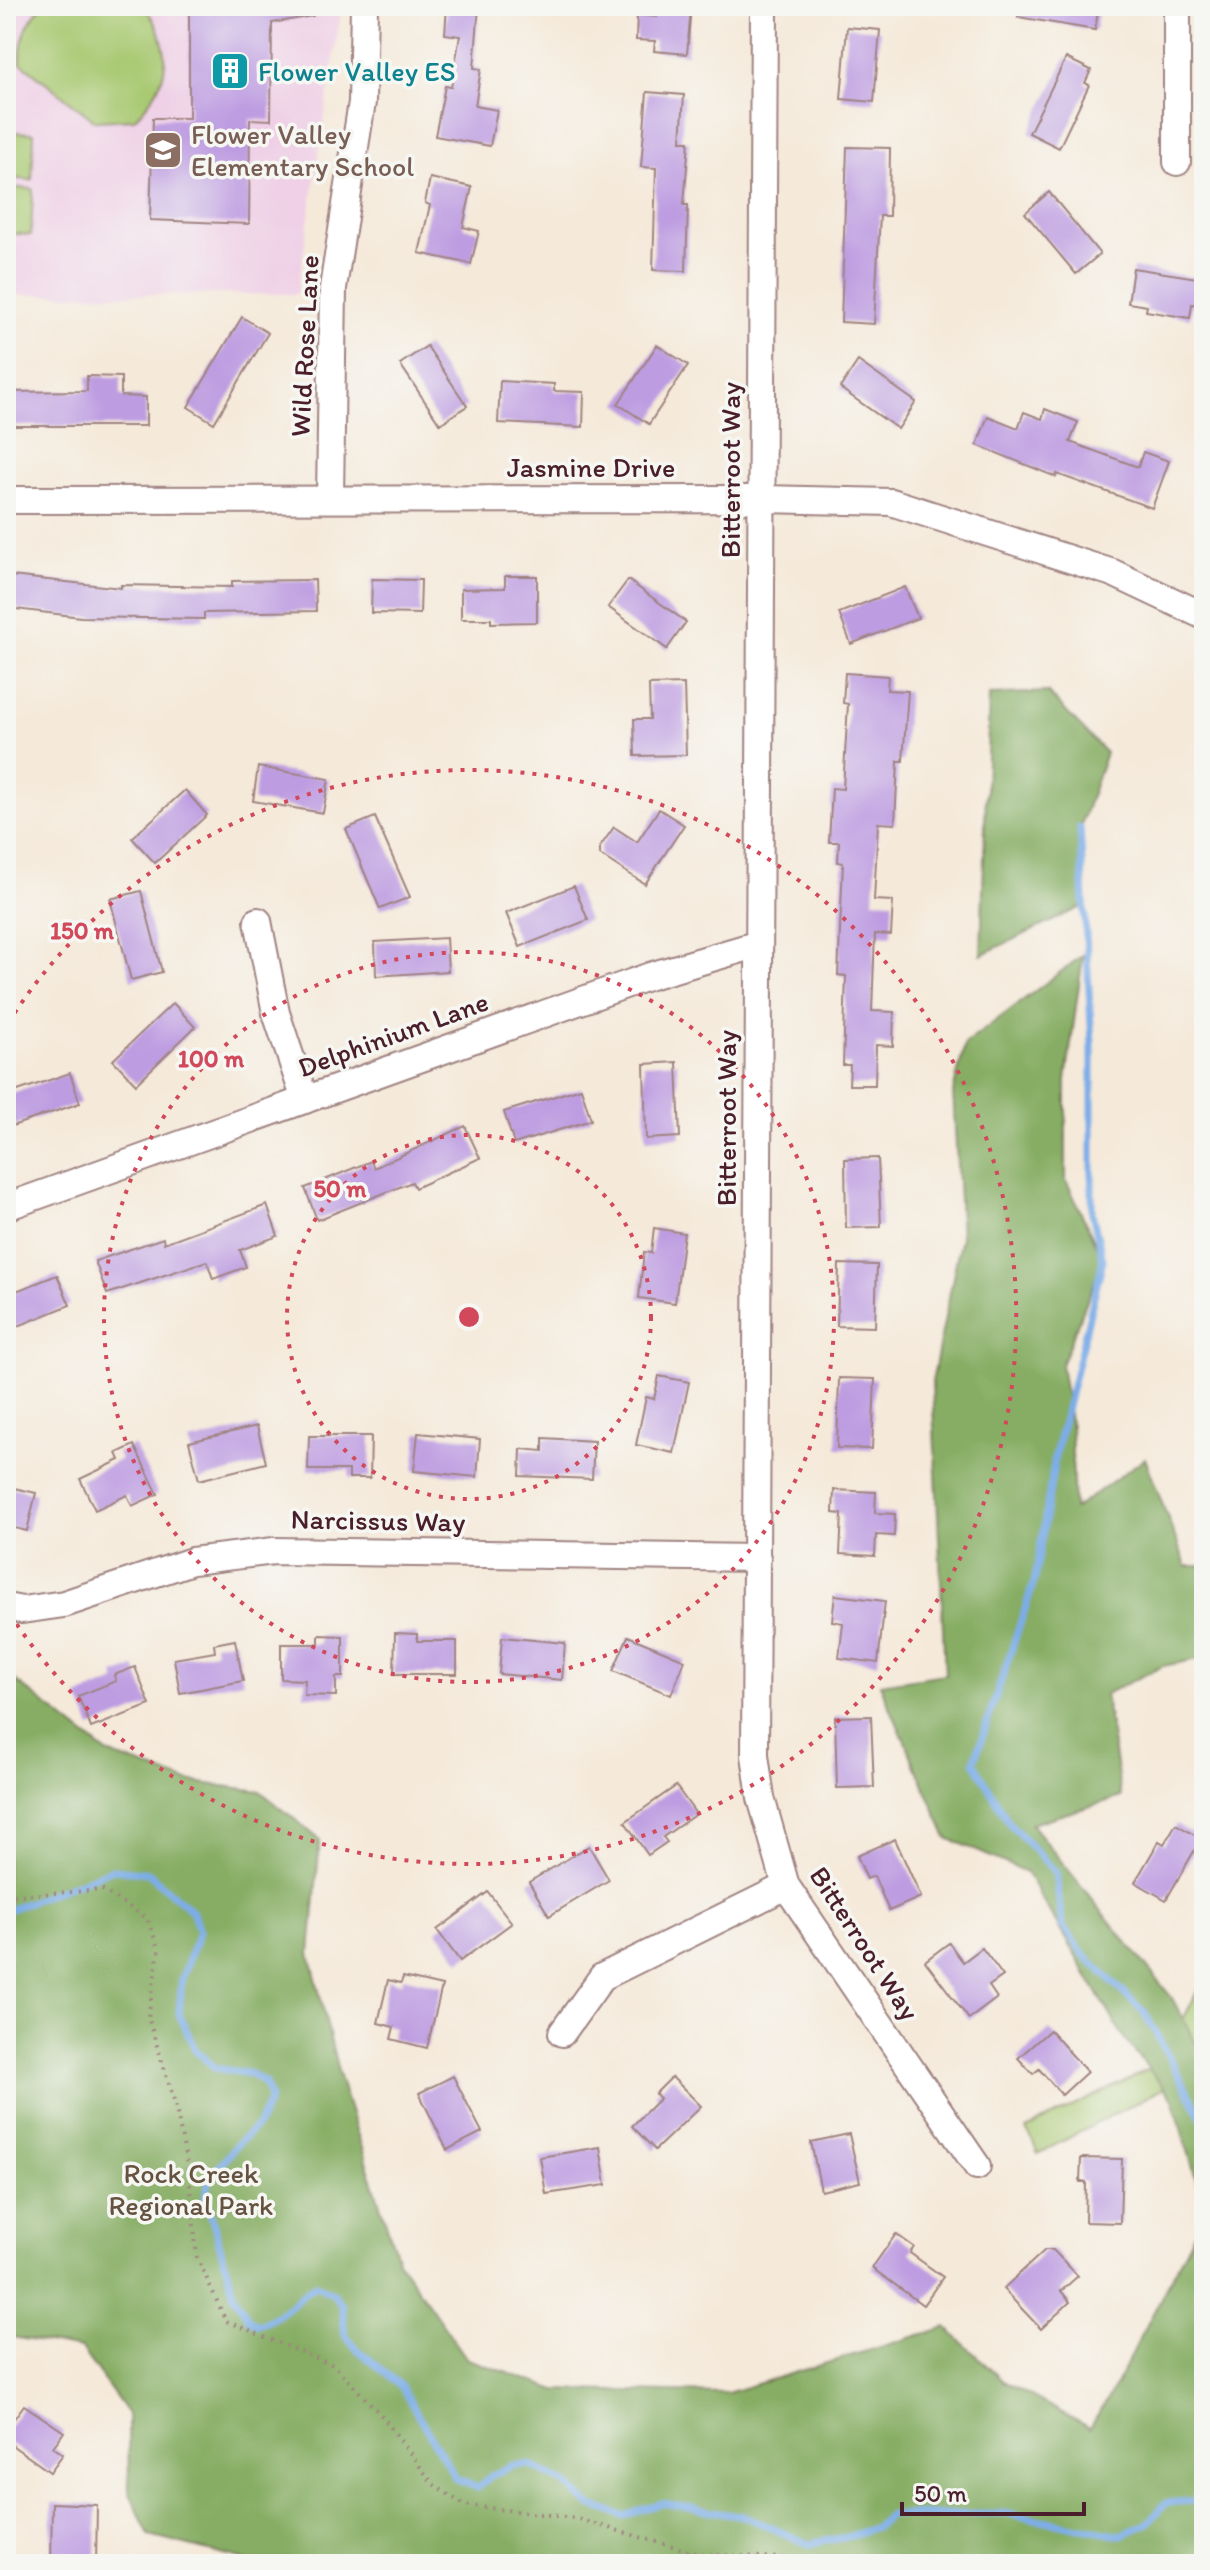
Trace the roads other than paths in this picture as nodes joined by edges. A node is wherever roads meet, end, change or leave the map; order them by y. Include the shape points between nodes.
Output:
1 (364, 6) edge
2 (764, 6) edge
3 (1177, 6) edge
4 (1177, 162) dead end
5 (330, 498) junction
6 (763, 499) junction
7 (6, 500) edge
8 (1204, 616) edge
9 (258, 921) dead end
10 (759, 944) junction
11 (305, 1100) junction
12 (6, 1207) edge
13 (757, 1558) junction
14 (6, 1607) edge
15 (786, 1886) junction
16 (562, 2033) dead end
17 (977, 2166) dead end

1 - 5 street, Wild Rose Lane via 362,102 333,288
2 - 6 street, Bitterroot Way
3 - 4 street
5 - 6 street, Jasmine Drive
5 - 7 street, Jasmine Drive
6 - 8 street, Jasmine Drive via 891,502 1113,573
6 - 10 street, Bitterroot Way
9 - 11 street via 276,1013
10 - 11 street, Delphinium Lane via 650,976
10 - 13 street, Bitterroot Way
11 - 12 street, Delphinium Lane
13 - 14 street, Narcissus Way via 274,1551 192,1561 64,1604
13 - 15 street, Bitterroot Way via 755,1755 761,1798
15 - 16 street via 602,1977
15 - 17 street, Bitterroot Way

